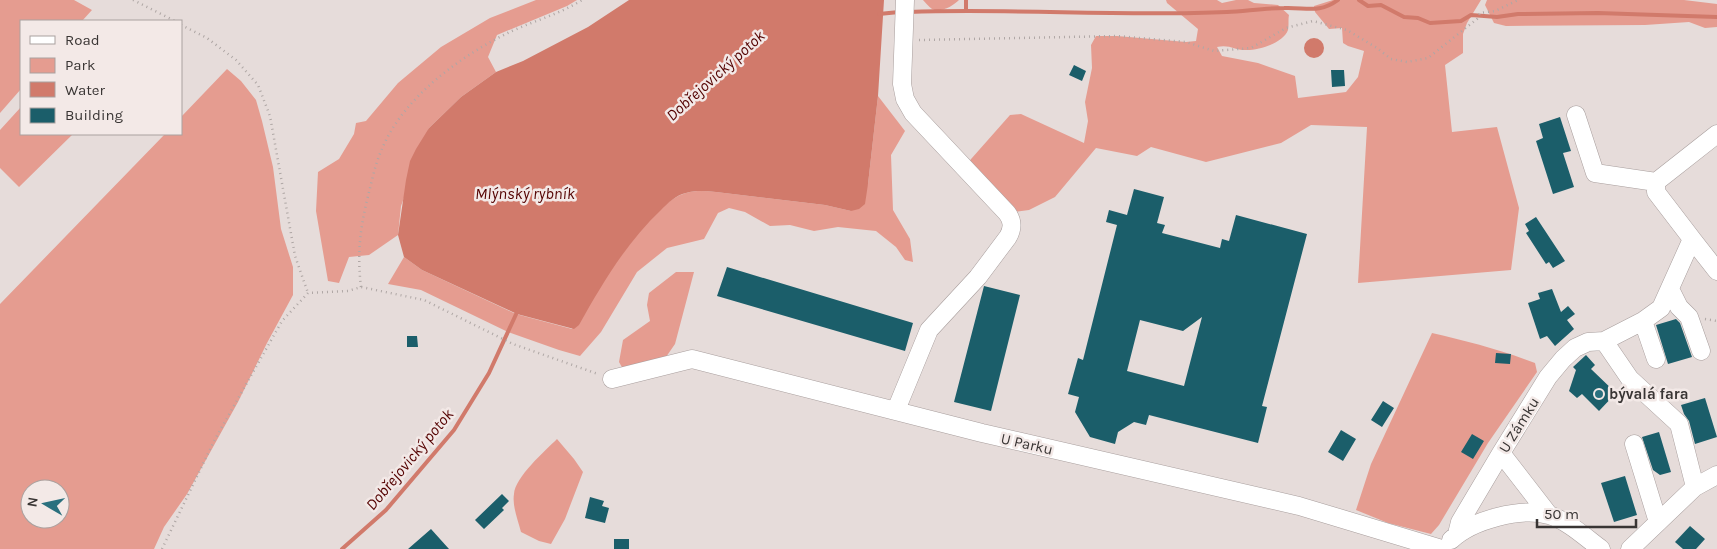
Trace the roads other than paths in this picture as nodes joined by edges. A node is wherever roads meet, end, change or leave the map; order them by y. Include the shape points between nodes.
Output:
1 (905, 0) edge
2 (1576, 115) dead end
3 (1717, 134) edge
4 (1656, 182) junction
5 (1692, 239) junction
6 (1717, 271) edge
7 (1670, 289) junction
8 (1643, 321) junction
9 (1604, 341) junction
10 (1700, 351) dead end
11 (1656, 359) dead end
12 (612, 379) road end
13 (896, 410) junction
14 (1634, 444) dead end
15 (1500, 453) junction
16 (1717, 475) edge
17 (1695, 487) junction
18 (1550, 515) junction
19 (1658, 522) junction
20 (1457, 534) junction
21 (1442, 549) edge
22 (1601, 549) edge
23 (1630, 549) edge

1 - 13 street via 902,84 905,99 914,113 1007,212 1012,224 1008,237 978,277 929,330
2 - 4 street via 1594,173
3 - 4 street
4 - 5 street via 1656,192
5 - 6 street
5 - 7 street, U Zámku
7 - 8 street, U Zámku via 1661,308
7 - 10 street via 1679,307 1689,317
8 - 9 street, U Zámku
8 - 11 street
9 - 15 street, U Zámku via 1581,345 1563,359
9 - 17 street via 1630,379 1679,424
12 - 13 street, U Parku via 692,358
13 - 21 street, U Parku via 1299,506
14 - 19 street
15 - 18 street
15 - 20 street, U Zámku via 1460,522
16 - 17 street
17 - 19 street
18 - 20 street via 1524,512 1498,516
18 - 22 street
19 - 23 street
20 - 21 street

